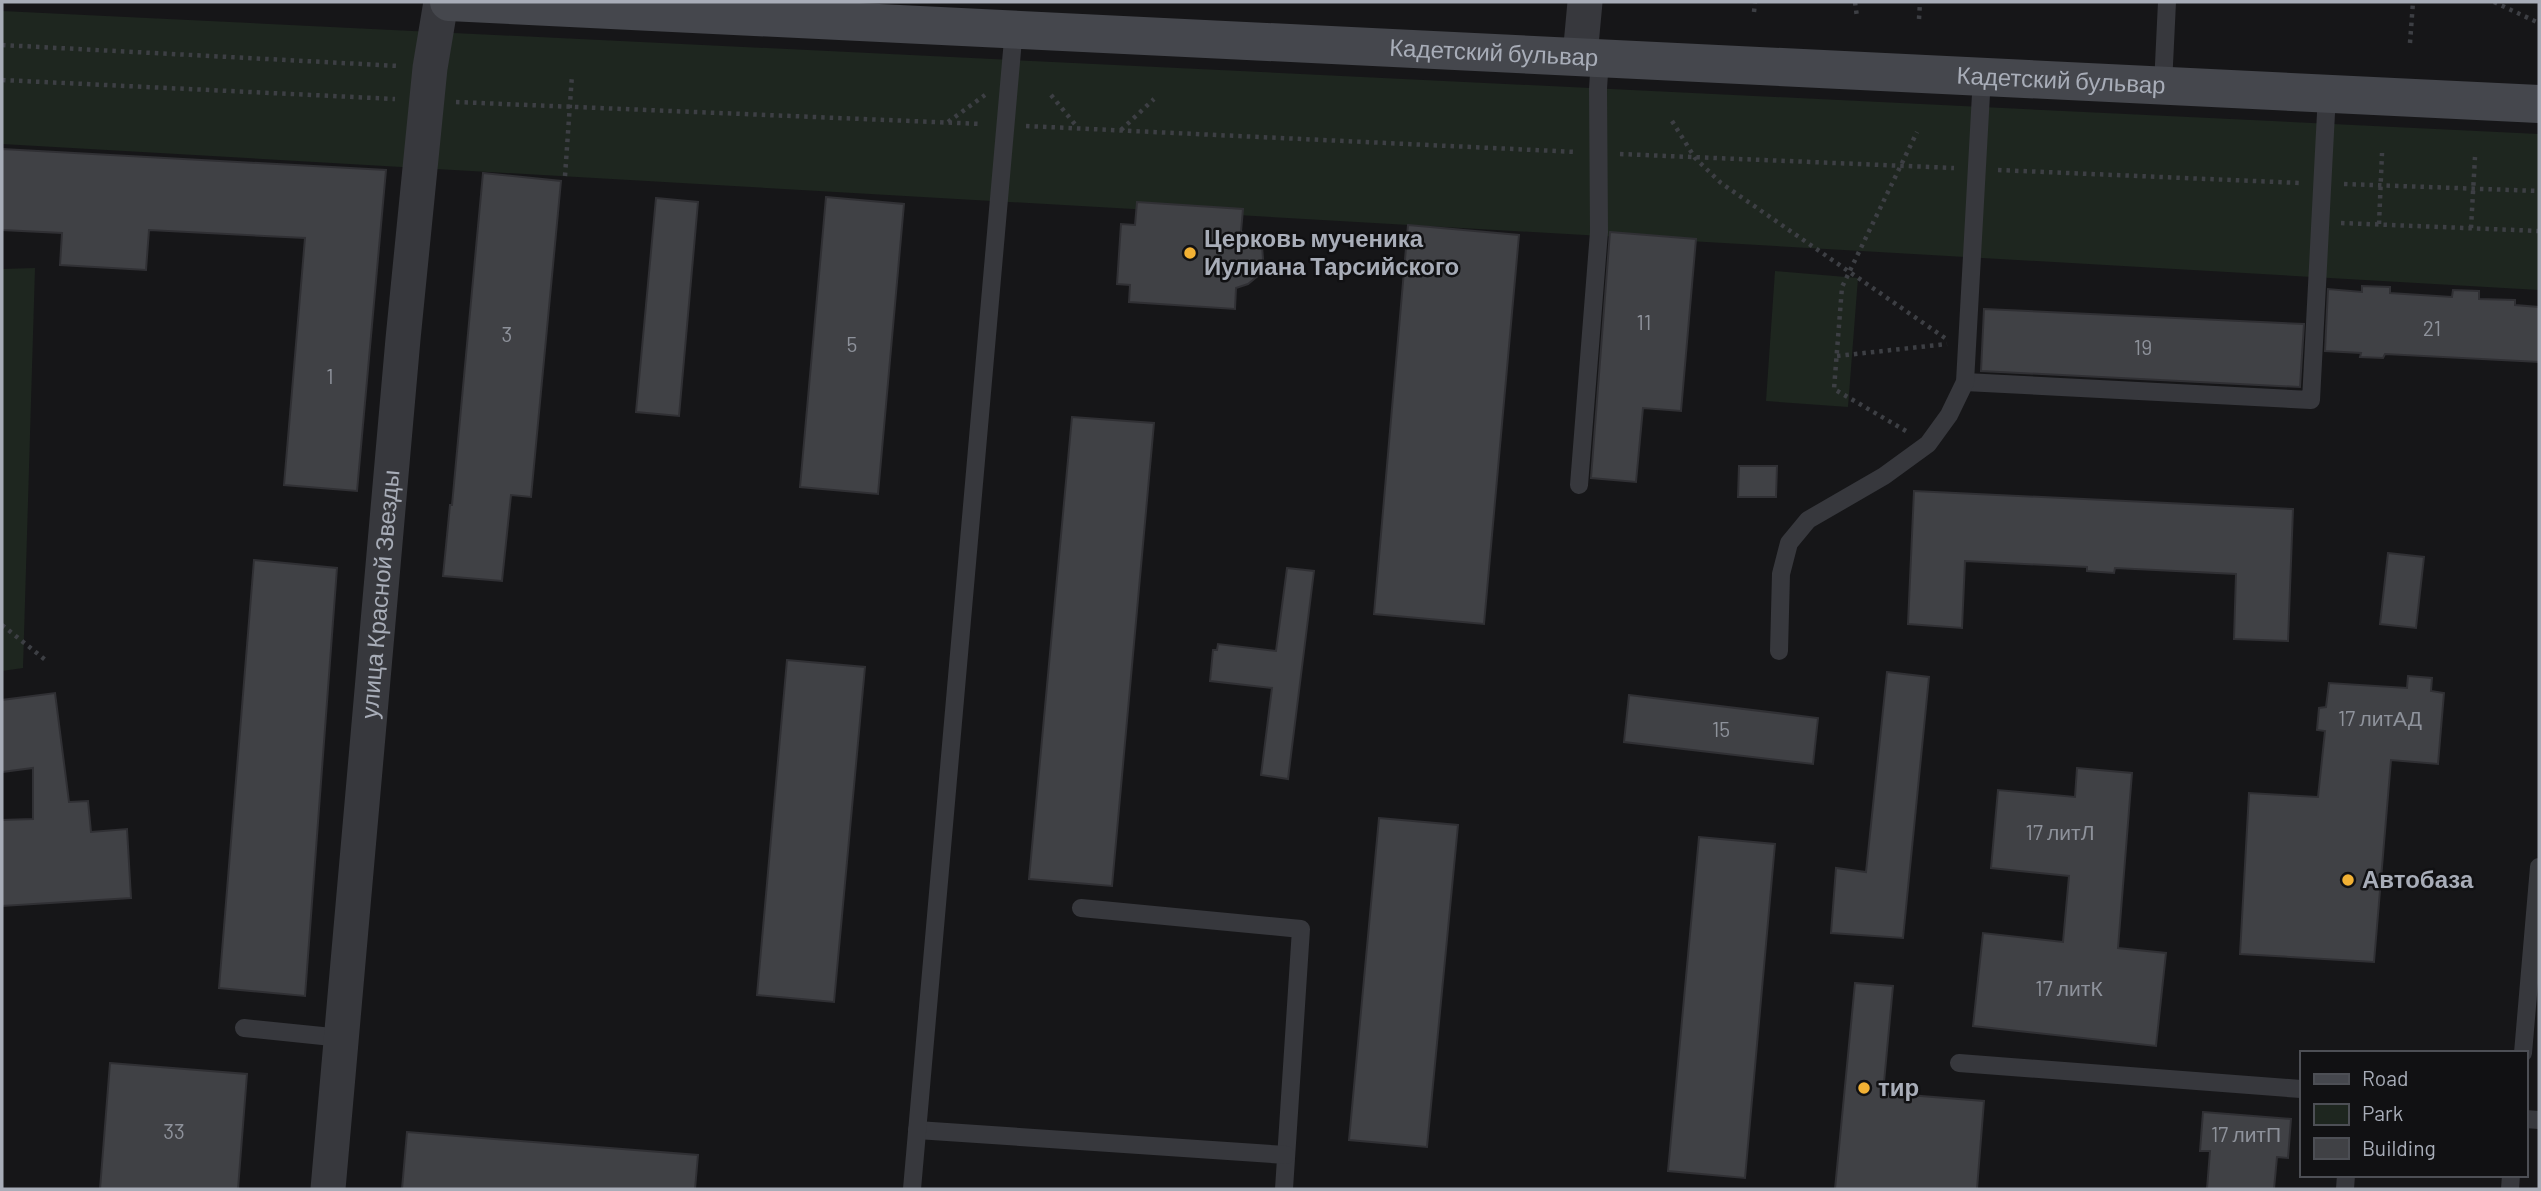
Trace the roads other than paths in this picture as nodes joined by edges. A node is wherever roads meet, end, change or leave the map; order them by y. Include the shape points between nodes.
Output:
1 (441, 2) edge
2 (449, 2) edge
3 (1585, 2) edge
4 (2167, 2) edge
5 (610, 5) edge
6 (1015, 15) edge
7 (1590, 57) junction
8 (1982, 76) junction
9 (2163, 85) junction
10 (2327, 94) junction
11 (2539, 104) edge
12 (1965, 382) junction
13 (1579, 485) dead end
14 (1779, 651) dead end
15 (2539, 867) edge
16 (1081, 908) dead end
17 (244, 1028) dead end
18 (342, 1038) junction
19 (2523, 1051) edge
20 (1959, 1063) dead end
21 (2300, 1089) edge
22 (917, 1130) junction
23 (1286, 1155) junction
24 (328, 1189) edge
25 (912, 1189) edge
26 (1284, 1189) edge

1 - 18 street, улица Красной Звезды via 430,68 403,339
2 - 5 street, Кадетский бульвар
3 - 7 street
4 - 9 lane
5 - 6 street, Кадетский бульвар
6 - 7 street, Кадетский бульвар
6 - 22 lane
7 - 8 street, Кадетский бульвар
7 - 13 lane via 1598,89 1599,232
8 - 9 street, Кадетский бульвар
8 - 12 lane
9 - 10 street, Кадетский бульвар
10 - 11 street, Кадетский бульвар
10 - 12 lane via 2311,400
12 - 14 lane via 1928,444 1808,520 1789,543 1781,574
15 - 19 lane
16 - 23 lane via 1301,929
17 - 18 lane
18 - 24 street, улица Красной Звезды
20 - 21 lane
22 - 23 lane
22 - 25 lane
23 - 26 lane

